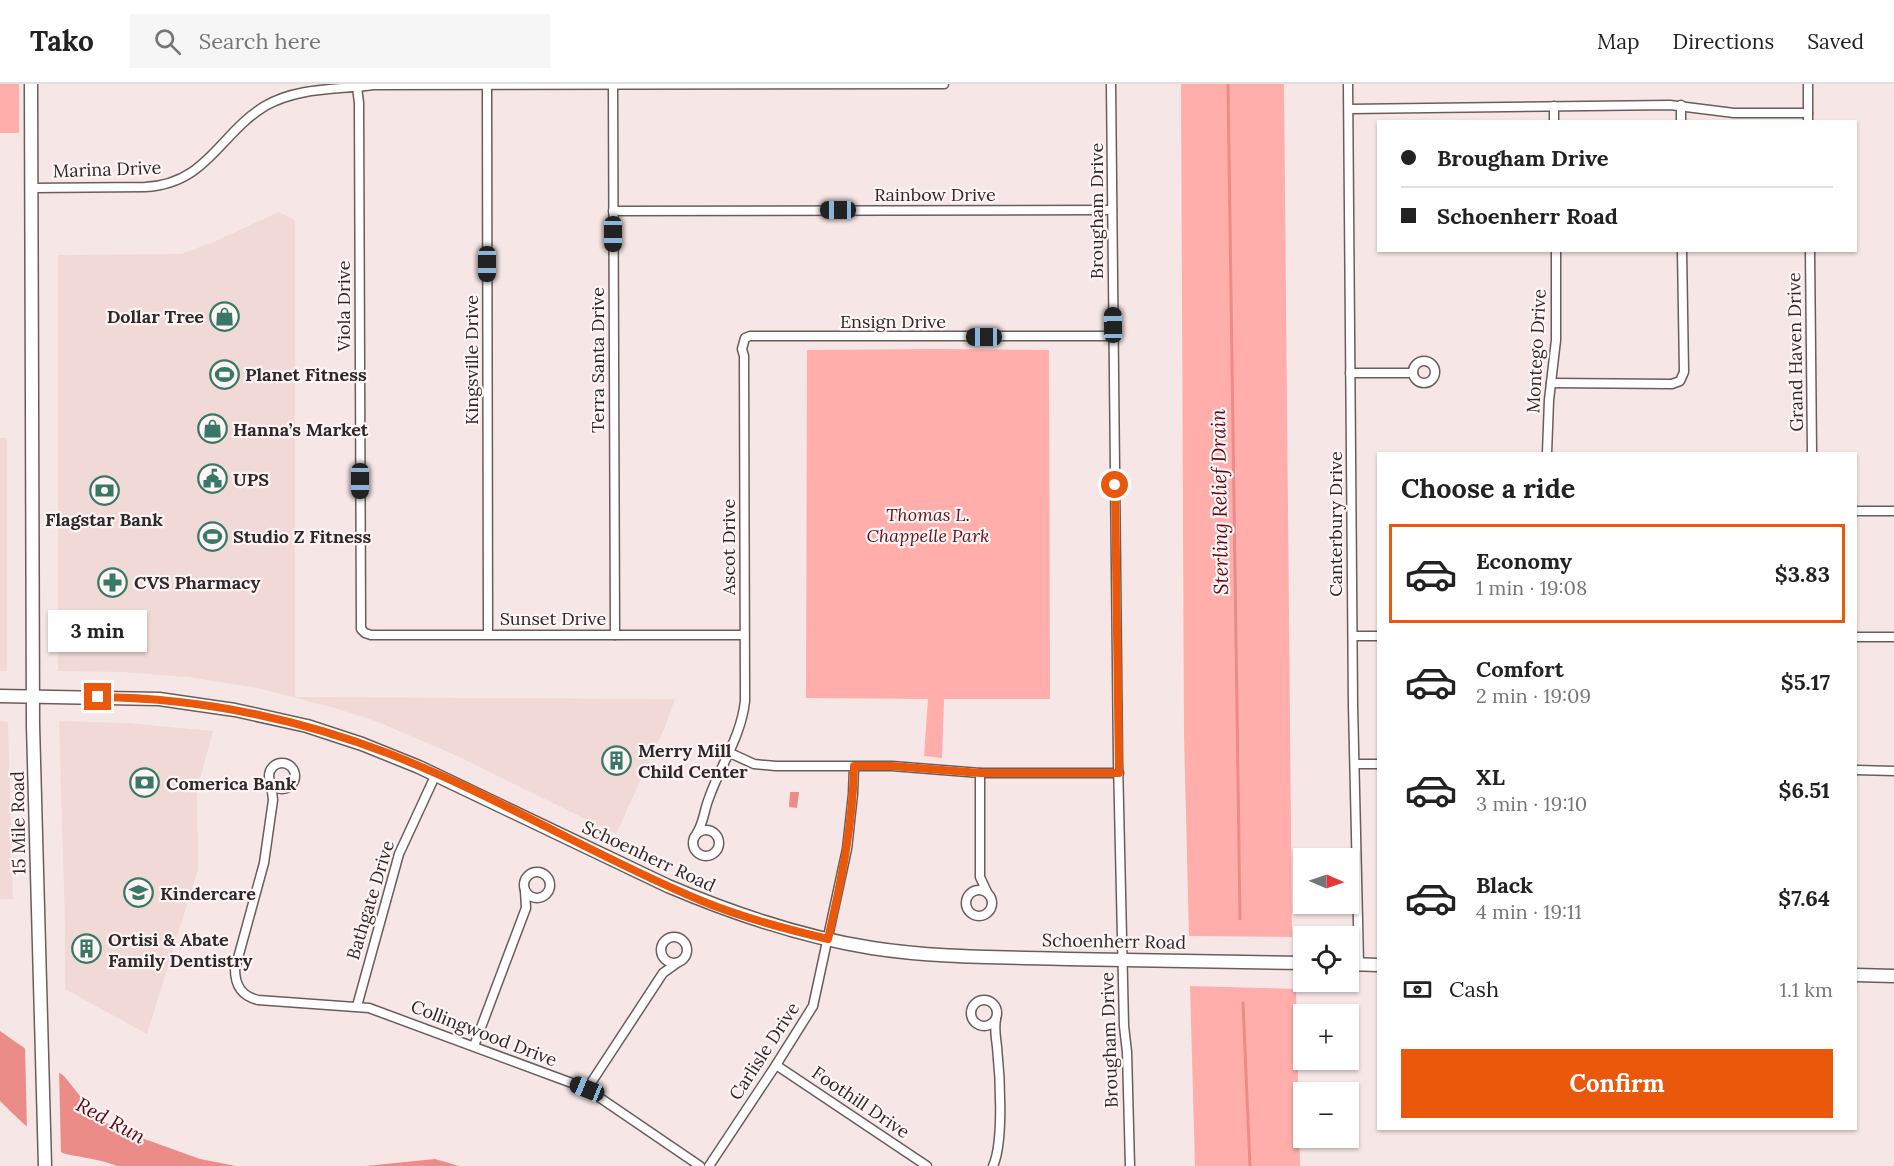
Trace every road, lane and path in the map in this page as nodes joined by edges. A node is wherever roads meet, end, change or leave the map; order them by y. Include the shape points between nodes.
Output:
1 (31, 84) edge
2 (944, 84) edge
3 (1112, 84) edge
4 (1348, 84) edge
5 (1808, 84) edge
6 (487, 85) edge
7 (613, 85) edge
8 (357, 87) junction
9 (1681, 105) junction
10 (1554, 106) junction
11 (1349, 109) junction
12 (1808, 117) edge
13 (1554, 120) edge
14 (1681, 120) edge
15 (31, 188) junction
16 (1112, 210) junction
17 (613, 211) junction
18 (1556, 252) edge
19 (1682, 252) edge
20 (1810, 252) edge
21 (1113, 336) junction
22 (745, 338) joint
23 (1350, 373) junction
24 (1413, 373) dead end
25 (1551, 383) junction
26 (1547, 452) edge
27 (1812, 452) edge
28 (1857, 511) edge
29 (1894, 511) edge
30 (363, 632) joint
31 (488, 634) junction
32 (615, 635) junction
33 (744, 635) junction
34 (1353, 636) junction
35 (1377, 636) edge
36 (1857, 637) edge
37 (1894, 638) edge
38 (0, 696) edge
39 (33, 697) junction
40 (730, 753) junction
41 (1355, 764) junction
42 (1377, 764) edge
43 (854, 766) junction
44 (1857, 771) edge
45 (1894, 771) edge
46 (980, 773) junction
47 (1119, 773) junction
48 (436, 774) junction
49 (271, 783) junction
50 (285, 789) junction
51 (273, 800) junction
52 (704, 817) junction
53 (709, 830) junction
54 (697, 833) junction
55 (980, 877) junction
56 (525, 891) junction
57 (972, 892) junction
58 (987, 892) junction
59 (539, 898) junction
60 (526, 908) junction
61 (1354, 926) edge
62 (828, 939) junction
63 (663, 956) junction
64 (1122, 960) junction
65 (677, 963) junction
66 (1293, 963) edge
67 (1359, 964) edge
68 (1377, 965) edge
69 (663, 973) junction
70 (1857, 975) edge
71 (1894, 976) edge
72 (357, 1005) junction
73 (996, 1019) junction
74 (981, 1026) junction
75 (995, 1036) junction
76 (474, 1047) junction
77 (776, 1065) junction
78 (587, 1089) junction
79 (45, 1166) edge
80 (700, 1166) edge
81 (709, 1166) edge
82 (927, 1166) edge
83 (993, 1166) edge
84 (1130, 1166) edge

1 - 15 main road, 15 Mile Road
2 - 7 street, Marina Drive
3 - 16 street, Brougham Drive
4 - 11 street, Canterbury Drive
5 - 12 street
6 - 7 street, Marina Drive
6 - 8 street, Marina Drive
6 - 31 street, Kingsville Drive
7 - 17 street, Terra Santa Drive
8 - 15 street, Marina Drive via 307,91 263,107 198,168 162,186
8 - 30 street, Viola Drive
9 - 10 street
9 - 12 street
9 - 14 street
10 - 11 street
10 - 13 street
11 - 23 street, Canterbury Drive
15 - 39 main road, 15 Mile Road
16 - 17 street, Rainbow Drive
16 - 21 street, Brougham Drive
17 - 32 street, Terra Santa Drive
18 - 25 street, Montego Drive via 1556,340
19 - 25 street via 1680,381
20 - 27 street, Grand Haven Drive
21 - 22 street, Ensign Drive
21 - 47 street, Brougham Drive
22 - 33 street, Ascot Drive
23 - 24 street
23 - 34 street, Canterbury Drive
25 - 26 street, Montego Drive
28 - 29 street
30 - 31 street, Sunset Drive
31 - 32 street, Sunset Drive
32 - 33 street, Sunset Drive
33 - 40 street, Ascot Drive via 745,701
34 - 35 street
34 - 41 street, Canterbury Drive
36 - 37 street
38 - 39 main road, Schoenherr Road
39 - 48 main road, Schoenherr Road via 159,699 260,714 336,735
39 - 79 main road, 15 Mile Road
40 - 43 street via 754,764
40 - 52 street, Ascot Drive via 708,798
41 - 42 street
41 - 61 street, Canterbury Drive
43 - 46 street
43 - 62 street, Carlisle Drive via 847,849
44 - 45 street
46 - 47 street
46 - 55 street
47 - 64 street, Brougham Drive
48 - 62 main road, Schoenherr Road via 703,902
48 - 72 street, Bathgate Drive via 399,854
49 - 50 street via 277,789
49 - 50 street via 270,770 277,764 286,764 295,777
49 - 51 street
50 - 51 street
51 - 72 street, Collingwood Drive via 264,863 235,969 238,987 243,994 258,1000
52 - 53 street
52 - 54 street, Ascot Drive
53 - 54 street
53 - 54 street via 720,842 710,856 694,850
55 - 57 street
55 - 58 street
56 - 59 street
56 - 59 street via 526,878 542,873 549,879 550,887
56 - 60 street
57 - 58 street
57 - 58 street via 967,907 980,916 989,912 993,904
59 - 60 street
60 - 76 street
62 - 64 main road, Schoenherr Road via 924,954
62 - 77 street, Carlisle Drive via 813,1006
63 - 65 street
63 - 65 street via 666,940 679,938 688,952
63 - 69 street
64 - 66 main road, Schoenherr Road
64 - 84 street, Brougham Drive
65 - 69 street
67 - 68 main road
69 - 78 street
70 - 71 main road
72 - 76 street, Collingwood Drive
73 - 74 street
73 - 74 street via 993,1003 977,1001 971,1008 971,1017
73 - 75 street
74 - 75 street
75 - 83 street via 1000,1136
76 - 78 street, Collingwood Drive
77 - 81 street, Carlisle Drive
77 - 82 street, Foothill Drive
78 - 80 street, Collingwood Drive

